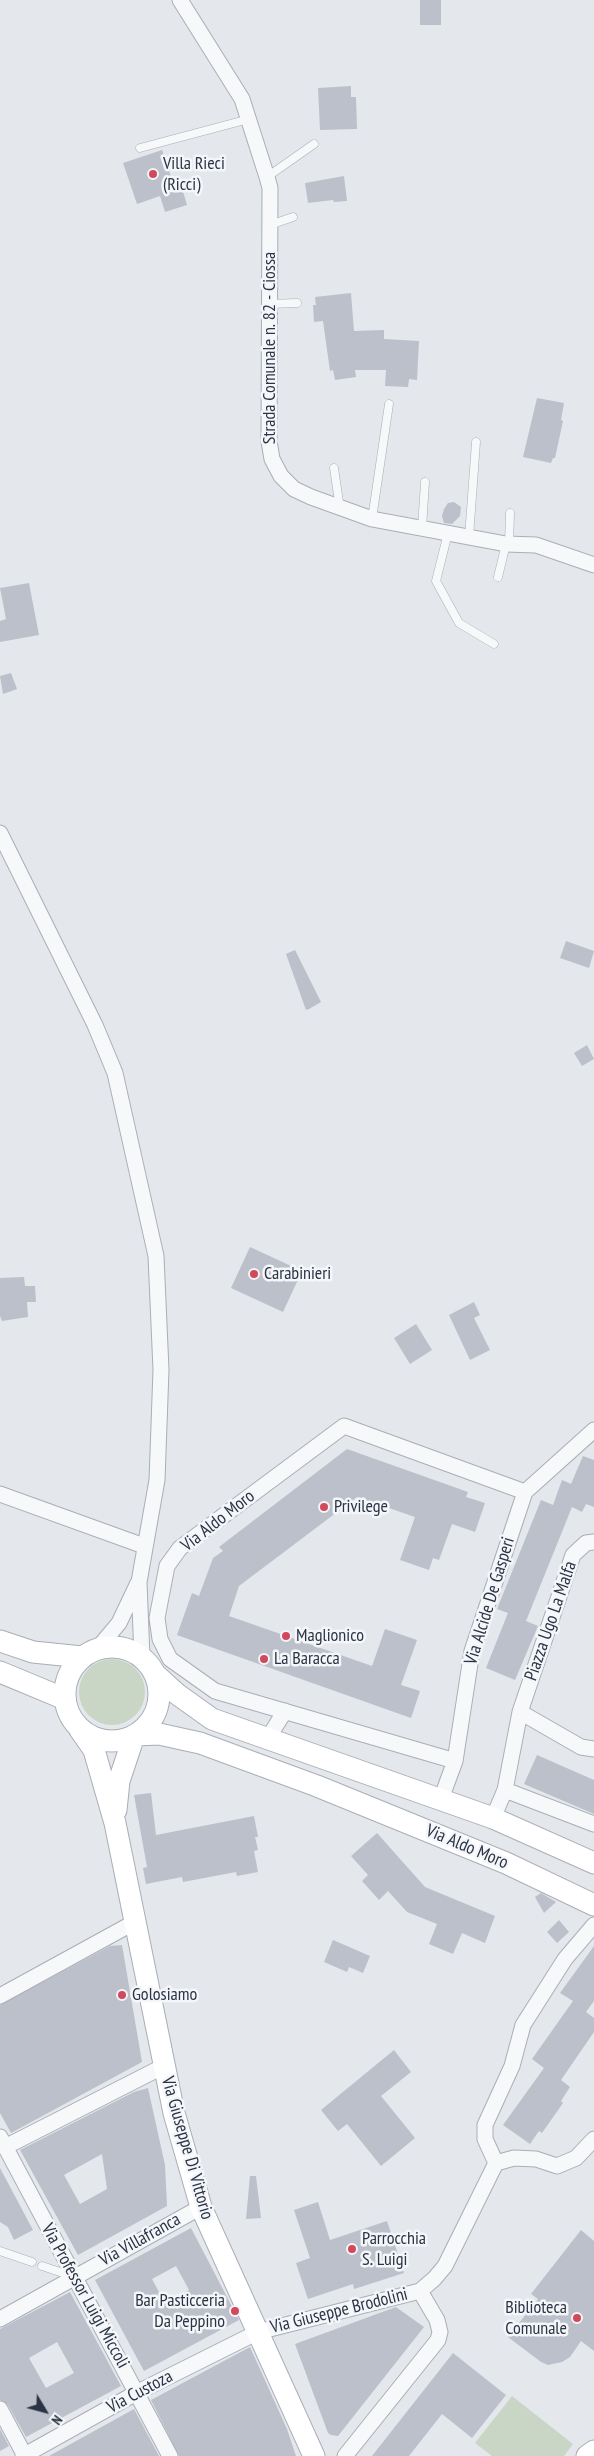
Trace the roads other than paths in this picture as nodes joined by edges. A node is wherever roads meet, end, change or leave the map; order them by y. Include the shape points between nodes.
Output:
1 (180, 0) edge
2 (249, 119) junction
3 (314, 144) dead end
4 (140, 148) dead end
5 (267, 177) junction
6 (293, 217) dead end
7 (270, 225) junction
8 (298, 303) dead end
9 (269, 304) junction
10 (389, 404) dead end
11 (476, 442) dead end
12 (334, 468) dead end
13 (425, 482) dead end
14 (340, 509) junction
15 (510, 513) dead end
16 (372, 519) junction
17 (422, 528) junction
18 (448, 533) junction
19 (470, 537) junction
20 (508, 544) junction
21 (594, 565) edge
22 (498, 577) dead end
23 (494, 644) dead end
24 (0, 833) edge
25 (594, 1430) edge
26 (525, 1492) junction
27 (0, 1494) edge
28 (594, 1542) edge
29 (144, 1546) junction
30 (138, 1582) junction
31 (0, 1641) edge
32 (90, 1653) junction
33 (142, 1657) junction
34 (0, 1672) edge
35 (156, 1675) junction
36 (65, 1699) junction
37 (285, 1711) junction
38 (520, 1712) junction
39 (80, 1730) junction
40 (136, 1736) junction
41 (268, 1738) junction
42 (594, 1749) edge
43 (455, 1761) junction
44 (505, 1790) junction
45 (441, 1799) junction
46 (493, 1818) junction
47 (115, 1822) junction
48 (594, 1824) edge
49 (594, 1863) edge
50 (594, 1905) edge
51 (135, 1922) junction
52 (594, 1925) edge
53 (0, 1996) edge
54 (164, 2066) junction
55 (594, 2139) edge
56 (3, 2142) edge
57 (496, 2163) junction
58 (201, 2207) junction
59 (0, 2251) edge
60 (32, 2262) dead end
61 (42, 2266) dead end
62 (74, 2277) junction
63 (420, 2291) junction
64 (0, 2319) edge
65 (258, 2332) junction
66 (138, 2392) junction
67 (0, 2409) edge
68 (594, 2451) edge
69 (24, 2456) edge
70 (170, 2456) edge
71 (314, 2456) edge
72 (345, 2456) edge
73 (587, 2456) edge

1 - 2 street, Strada Comunale n. 82 - Ciossa via 242,99
2 - 4 lane
2 - 5 street, Strada Comunale n. 82 - Ciossa
3 - 5 lane
5 - 7 street, Strada Comunale n. 82 - Ciossa
6 - 7 lane
7 - 9 street, Strada Comunale n. 82 - Ciossa
8 - 9 lane
9 - 14 street, Strada Comunale n. 82 - Ciossa via 269,441 272,459 281,476 294,489
10 - 16 lane
11 - 19 lane
12 - 14 lane
13 - 17 lane
14 - 16 street, Strada Comunale n. 82 - Ciossa
15 - 20 lane
16 - 17 street, Strada Comunale n. 82 - Ciossa
17 - 18 street, Strada Comunale n. 82 - Ciossa
18 - 19 street, Strada Comunale n. 82 - Ciossa
18 - 23 lane via 436,581 459,623
19 - 20 street, Strada Comunale n. 82 - Ciossa
20 - 21 street, Strada Comunale n. 82 - Ciossa via 536,545
20 - 22 lane
24 - 29 street via 95,1025 115,1073 156,1256 161,1370 157,1480
25 - 26 street
26 - 37 street, Via Aldo Moro via 344,1426 180,1548 167,1566 158,1618 160,1639 170,1659 215,1691
26 - 43 street, Via Alcide De Gasperi via 472,1651
27 - 29 street
28 - 38 street, Piazza Ugo La Malfa via 586,1543 573,1555
29 - 30 street
30 - 32 street via 119,1623
30 - 33 street
31 - 32 main road via 33,1652
32 - 33 main road via 113,1646 129,1649
32 - 36 main road via 72,1669
33 - 35 main road
34 - 36 main road
35 - 40 main road via 160,1688 159,1702 151,1720
35 - 41 main road, Via Aldo Moro via 212,1719
36 - 39 main road
37 - 41 street
37 - 43 street, Via Aldo Moro
38 - 42 street via 582,1747
38 - 44 street, Piazza Ugo La Malfa
39 - 40 main road via 92,1738 106,1741
39 - 47 main road, Via Giuseppe Di Vittorio via 94,1750
40 - 47 main road, Via Giuseppe Di Vittorio via 119,1781
40 - 50 main road, Via Aldo Moro via 159,1734 200,1743 308,1782 506,1863
41 - 45 main road, Via Aldo Moro
43 - 45 street, Via Alcide De Gasperi
44 - 46 street, Piazza Ugo La Malfa
44 - 48 street
45 - 46 main road, Via Aldo Moro
46 - 49 main road, Via Aldo Moro
47 - 51 main road, Via Giuseppe Di Vittorio
51 - 53 street
51 - 54 main road, Via Giuseppe Di Vittorio
52 - 57 street via 565,1959 523,2025 512,2066 485,2125 485,2138
54 - 56 street
54 - 58 main road, Via Giuseppe Di Vittorio
55 - 57 street via 576,2158 557,2166 536,2159 514,2158
56 - 62 street, Via Professor Luigi Miccoli
57 - 63 street via 445,2266
58 - 62 street, Via Villafranca
58 - 65 main road, Via Giuseppe Di Vittorio
59 - 60 lane
61 - 62 lane
62 - 64 street, Via Villafranca
62 - 66 street, Via Professor Luigi Miccoli
63 - 65 street, Via Giuseppe Brodolini
63 - 72 street via 437,2320 438,2340
65 - 66 street, Via Custoza
65 - 71 main road, Via Giuseppe Di Vittorio
66 - 69 street, Via Custoza
66 - 70 street, Via Professor Luigi Miccoli
67 - 69 street
68 - 73 main road

